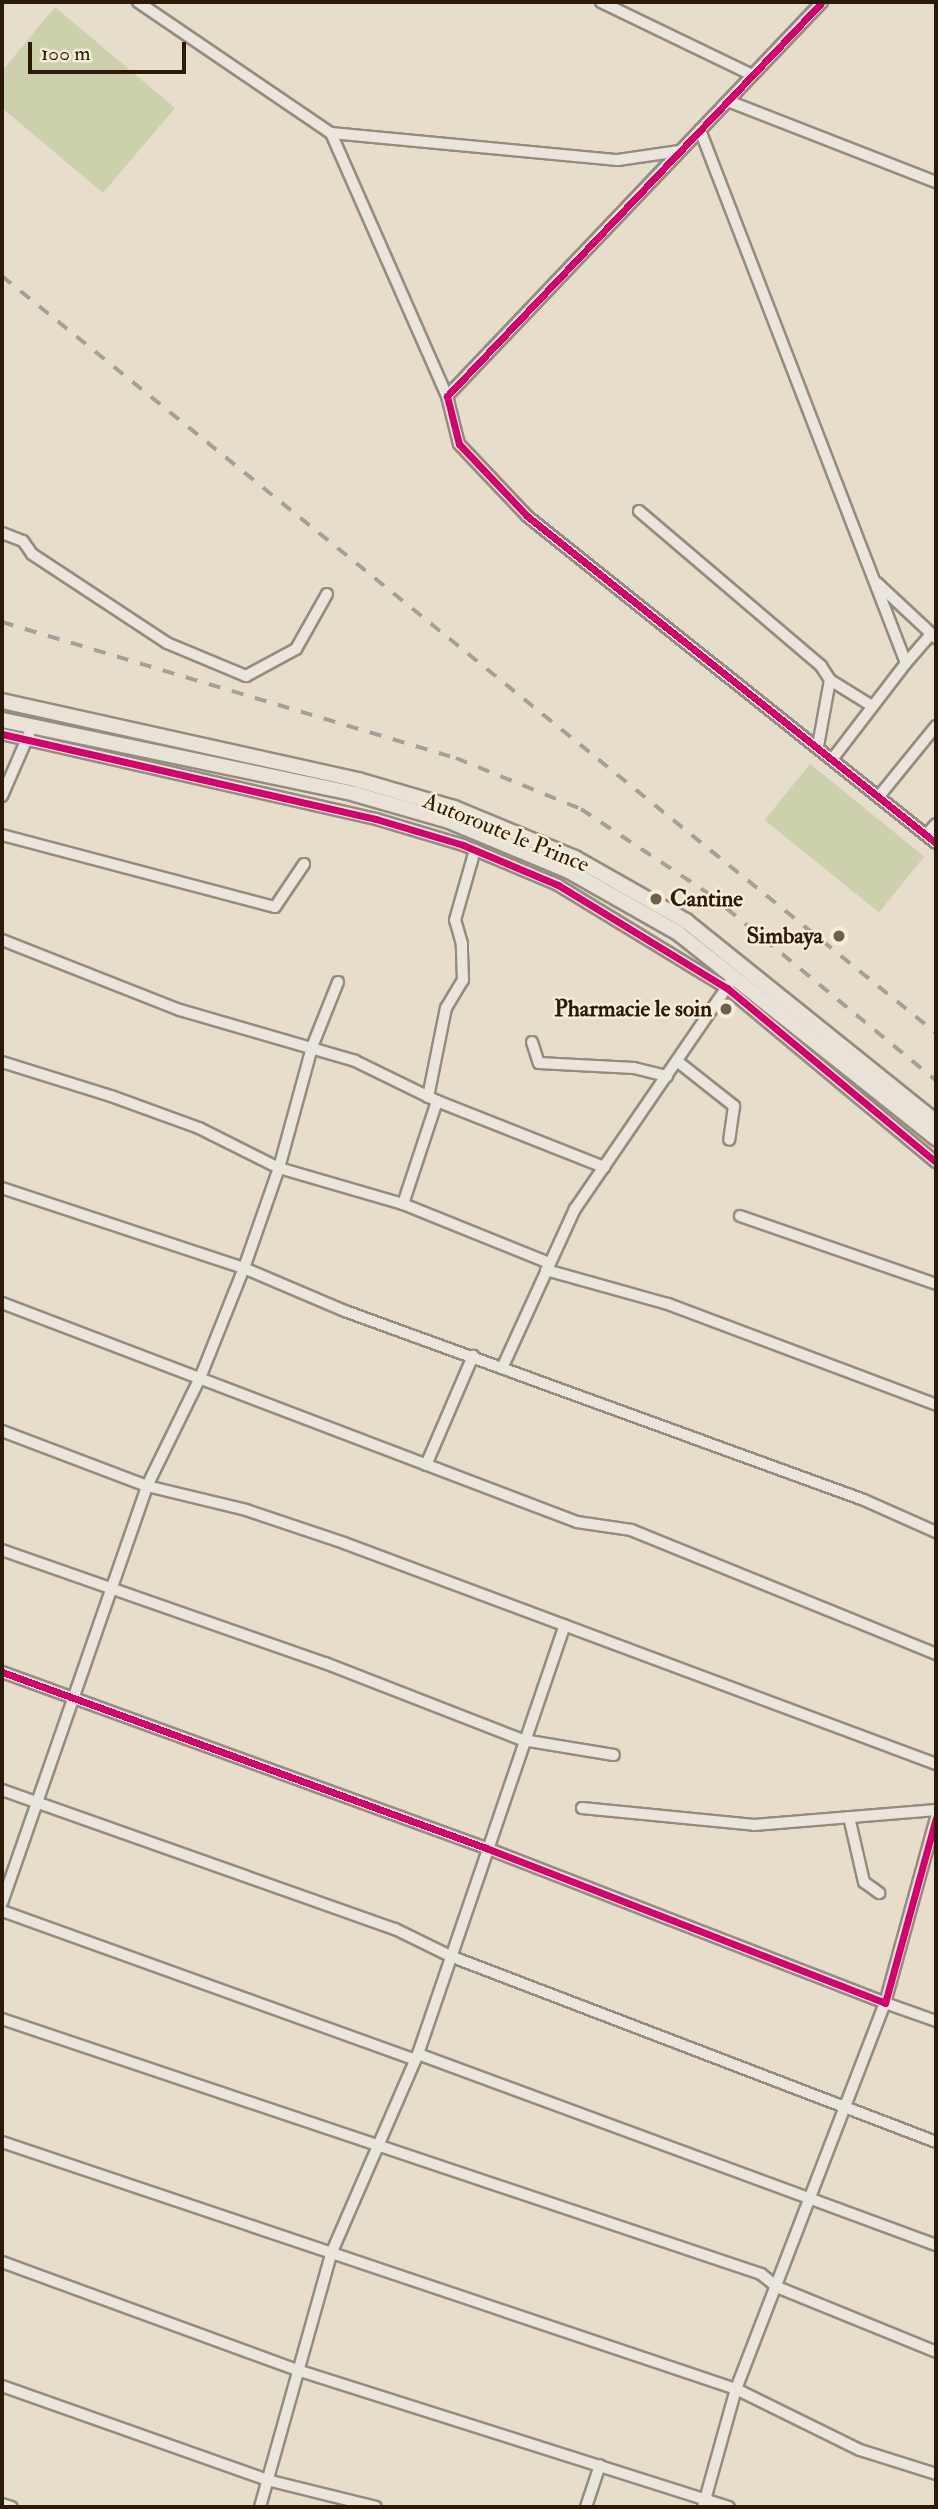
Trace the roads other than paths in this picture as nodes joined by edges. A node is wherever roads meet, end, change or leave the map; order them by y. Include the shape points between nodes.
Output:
1 (138, 2) edge
2 (601, 2) edge
3 (822, 2) edge
4 (752, 75) junction
5 (728, 101) junction
6 (700, 130) junction
7 (331, 133) junction
8 (679, 151) junction
9 (936, 182) edge
10 (447, 396) junction
11 (639, 512) dead end
12 (2, 533) edge
13 (873, 579) junction
14 (327, 594) dead end
15 (934, 636) edge
16 (906, 663) junction
17 (830, 680) junction
18 (2, 701) edge
19 (872, 706) junction
20 (2, 720) edge
21 (936, 726) edge
22 (30, 733) junction
23 (2, 734) edge
24 (818, 746) junction
25 (833, 758) junction
26 (880, 795) junction
27 (2, 796) edge
28 (936, 824) edge
29 (926, 834) junction
30 (2, 835) edge
31 (936, 843) edge
32 (475, 850) junction
33 (304, 864) dead end
34 (2, 940) edge
35 (338, 982) dead end
36 (731, 982) junction
37 (532, 1042) dead end
38 (312, 1047) junction
39 (677, 1061) junction
40 (2, 1062) edge
41 (667, 1076) junction
42 (433, 1099) junction
43 (901, 1110) junction
44 (891, 1122) junction
45 (936, 1122) edge
46 (936, 1138) edge
47 (729, 1140) dead end
48 (936, 1162) edge
49 (604, 1167) junction
50 (279, 1168) junction
51 (2, 1188) edge
52 (403, 1204) junction
53 (740, 1216) dead end
54 (547, 1267) junction
55 (244, 1269) junction
56 (936, 1284) edge
57 (2, 1303) edge
58 (472, 1356) junction
59 (503, 1366) junction
60 (200, 1378) junction
61 (936, 1405) edge
62 (2, 1431) edge
63 (426, 1465) junction
64 (147, 1486) junction
65 (936, 1532) edge
66 (2, 1550) edge
67 (112, 1590) junction
68 (565, 1625) junction
69 (936, 1654) edge
70 (2, 1672) edge
71 (74, 1699) junction
72 (523, 1740) junction
73 (614, 1755) dead end
74 (936, 1764) edge
75 (2, 1790) edge
76 (36, 1802) junction
77 (582, 1808) dead end
78 (936, 1810) edge
79 (849, 1817) junction
80 (936, 1818) edge
81 (486, 1848) junction
82 (879, 1893) dead end
83 (2, 1903) edge
84 (2, 1911) edge
85 (450, 1956) junction
86 (885, 2003) junction
87 (2, 2019) edge
88 (936, 2021) edge
89 (416, 2057) junction
90 (843, 2108) junction
91 (936, 2142) edge
92 (2, 2143) edge
93 (376, 2144) junction
94 (811, 2196) junction
95 (936, 2245) edge
96 (331, 2254) junction
97 (2, 2262) edge
98 (777, 2287) junction
99 (936, 2352) edge
100 (297, 2370) junction
101 (2, 2386) edge
102 (736, 2389) junction
103 (600, 2465) junction
104 (936, 2474) edge
105 (267, 2480) junction
106 (704, 2503) edge
107 (2, 2504) edge
108 (12, 2507) edge
109 (260, 2507) edge
110 (376, 2507) edge
111 (586, 2507) edge
112 (729, 2507) edge

1 - 7 street
2 - 4 street
3 - 4 street
4 - 5 street
5 - 6 street
5 - 9 street
6 - 8 street
6 - 13 street
7 - 8 street via 618,160
7 - 10 street
8 - 10 street
10 - 24 street via 459,444 527,516
11 - 17 street via 821,666
12 - 14 street via 23,541 32,554 167,643 246,676 296,649
13 - 15 street
13 - 16 street
15 - 16 street
16 - 19 street
17 - 19 street
17 - 24 street
18 - 45 main road, Autoroute le Prince via 358,780 454,808 575,858 686,921
19 - 25 street
20 - 22 main road, Autoroute le Prince
21 - 26 street
22 - 23 street
22 - 27 street
22 - 32 street via 376,819
22 - 36 main road, Autoroute le Prince via 355,794 449,821 569,871 678,933
24 - 25 street
25 - 26 street
26 - 29 street
28 - 29 street
29 - 31 street
30 - 33 street via 275,907
32 - 36 street via 558,885
32 - 42 street via 455,920 462,944 463,980 446,1008
34 - 38 street via 180,1010
35 - 38 street
36 - 39 street
36 - 43 main road, Autoroute le Prince
36 - 44 street
37 - 41 street via 539,1063 634,1068
38 - 42 street via 355,1060
38 - 50 street
39 - 41 street
39 - 47 street via 734,1106
40 - 50 street via 199,1128
41 - 49 street
42 - 49 street
42 - 52 street
43 - 44 street
43 - 46 main road, Autoroute le Prince
44 - 48 street
49 - 54 street via 575,1209
50 - 52 street
50 - 55 street
51 - 55 street
52 - 54 street
53 - 56 street
54 - 59 street
54 - 61 street via 668,1304
55 - 58 street
55 - 60 street
57 - 60 street
58 - 59 street
58 - 63 street
59 - 65 street via 864,1500
60 - 63 street
60 - 64 street
62 - 64 street
63 - 69 street via 577,1522 631,1530
64 - 67 street
64 - 68 street via 246,1510
66 - 67 street
67 - 71 street
67 - 72 street via 325,1663
68 - 72 street
68 - 74 street
70 - 71 street
71 - 76 street
71 - 81 street
72 - 73 street
72 - 81 street
75 - 76 street
76 - 83 street
76 - 85 street via 395,1928
77 - 79 street via 754,1825
78 - 79 street
79 - 82 street via 864,1882
80 - 86 street
81 - 85 street
81 - 86 street
84 - 89 street
85 - 89 street
85 - 90 street
86 - 88 street
86 - 90 street
87 - 93 street
89 - 93 street
89 - 94 street
90 - 91 street
90 - 94 street
92 - 96 street
93 - 96 street
93 - 98 street via 761,2274
94 - 95 street
94 - 98 street
96 - 100 street
96 - 102 street
97 - 100 street
98 - 99 street
98 - 102 street
100 - 103 street
100 - 105 street
101 - 105 street
102 - 104 street via 860,2449
102 - 106 street
103 - 106 street
103 - 111 street
105 - 109 street
105 - 110 street
106 - 112 street
107 - 108 street

